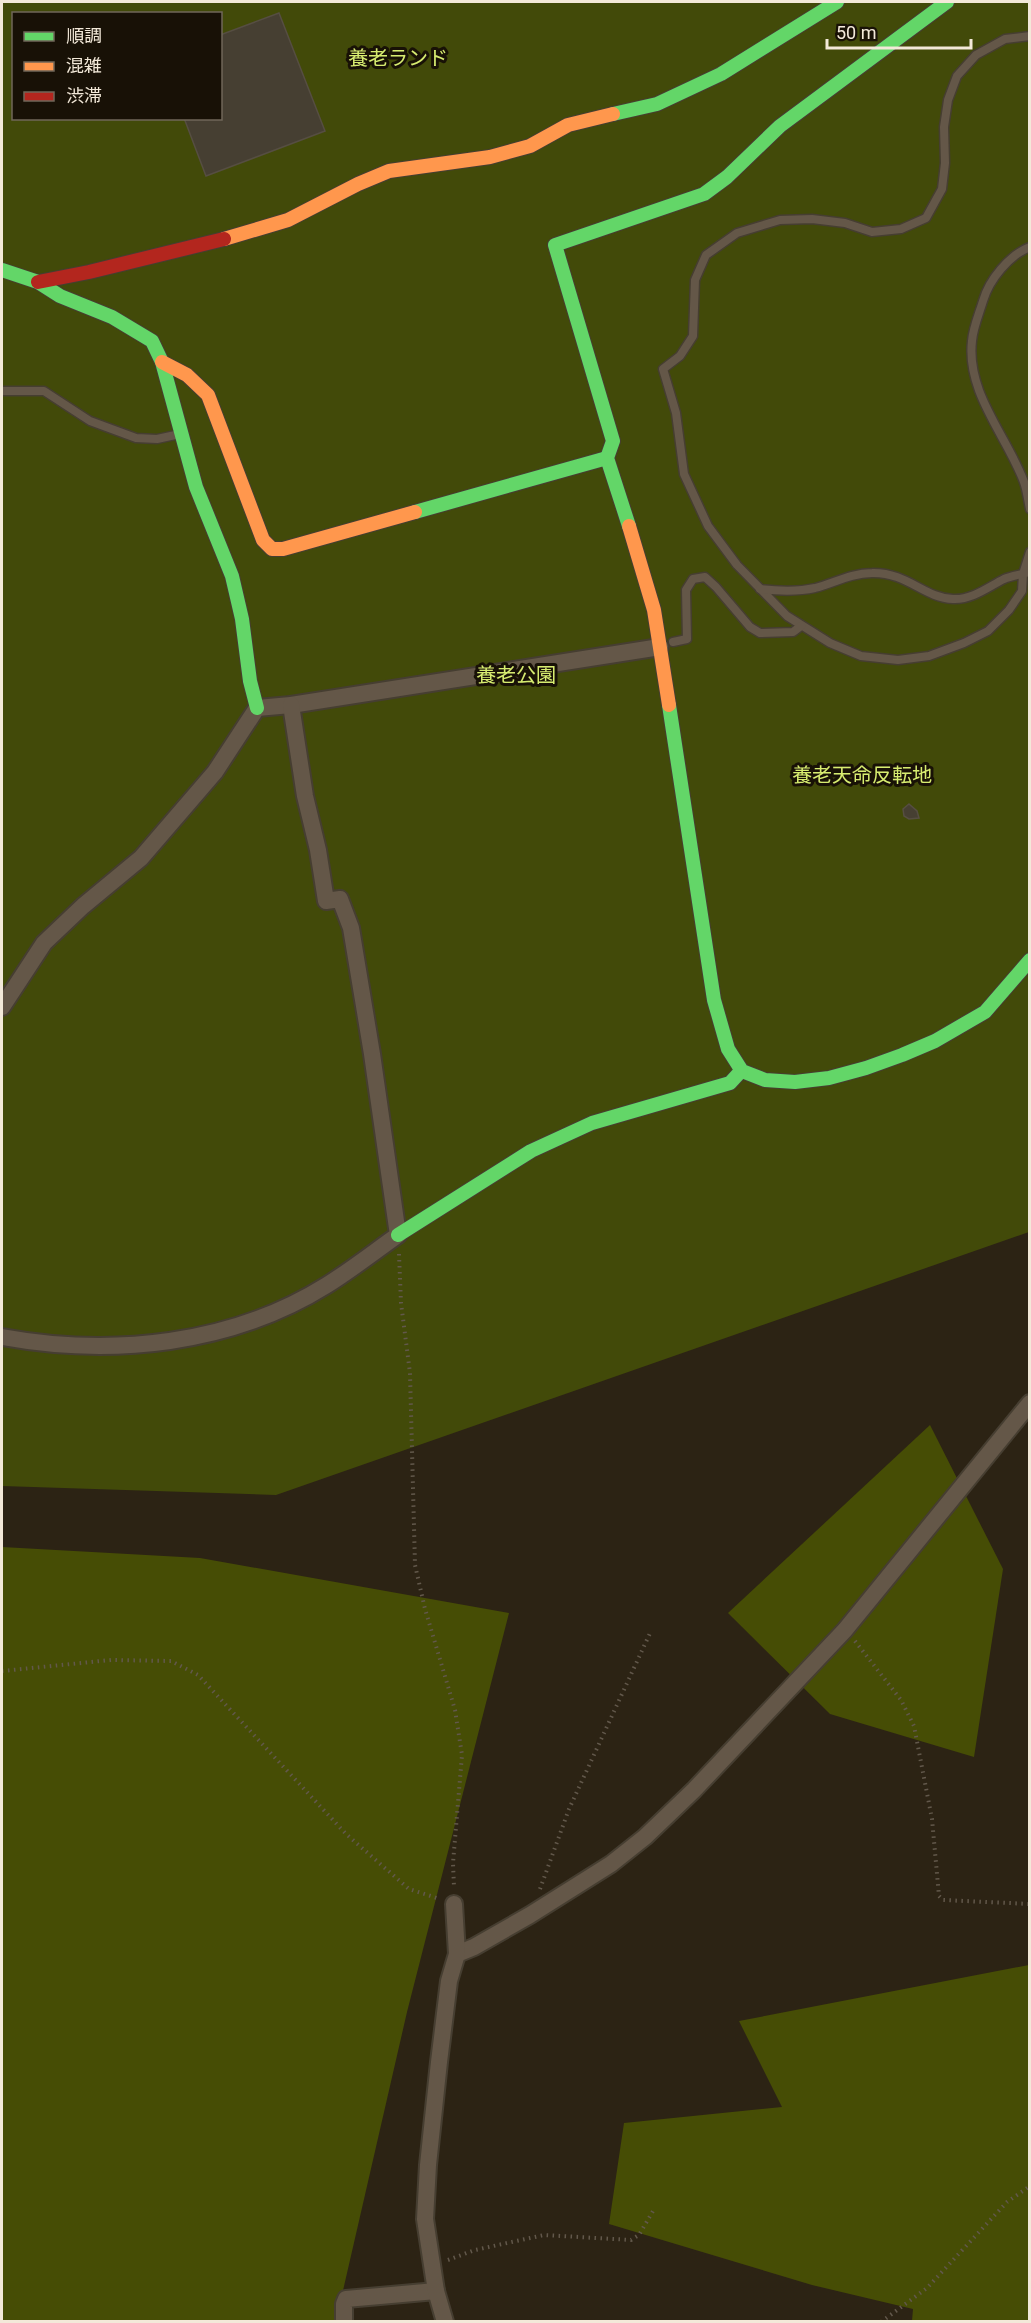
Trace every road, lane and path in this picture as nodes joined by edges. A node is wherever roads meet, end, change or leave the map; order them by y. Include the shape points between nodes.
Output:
1 (837, 2) edge
2 (947, 2) edge
3 (1029, 36) edge
4 (1029, 247) edge
5 (2, 270) edge
6 (38, 282) junction
7 (162, 362) junction
8 (2, 392) edge
9 (180, 434) junction
10 (607, 458) junction
11 (1029, 509) edge
12 (1029, 552) edge
13 (1026, 573) edge
14 (760, 590) junction
15 (1022, 591) junction
16 (1029, 599) edge
17 (801, 626) junction
18 (666, 644) junction
19 (291, 705) junction
20 (257, 708) junction
21 (1029, 960) edge
22 (2, 1007) edge
23 (741, 1071) junction
24 (398, 1235) junction
25 (2, 1336) edge
26 (1029, 1403) edge
27 (845, 1630) junction
28 (651, 1631) dead end
29 (2, 1671) edge
30 (454, 1904) junction
31 (1029, 1904) edge
32 (530, 1915) junction
33 (457, 1954) junction
34 (1029, 2186) edge
35 (653, 2211) dead end
36 (432, 2266) junction
37 (436, 2291) junction
38 (344, 2322) edge
39 (445, 2322) edge
40 (881, 2322) edge

1 - 6 street via 721,74 657,104 568,125 530,146 490,157 389,171 288,220 236,236
2 - 10 street via 780,126 704,194 555,245 613,441
3 - 14 lane via 1005,39 976,55 957,76 945,118 942,189 926,218 901,229 872,232 845,223 780,220 737,232 706,255 695,280 693,336 680,356 663,369 676,413 684,474 708,526
4 - 11 lane via 1003,267 986,290 972,339 971,358 987,411 1024,483
5 - 6 street
6 - 7 street via 152,341
7 - 9 street
7 - 10 street via 181,369 208,395 263,540 272,549
8 - 9 lane via 44,391 90,421 136,438
9 - 20 street via 196,488 232,576
10 - 18 street
12 - 13 lane
13 - 14 lane via 955,599 937,596 904,578 871,573 816,588
13 - 15 lane
14 - 17 lane
15 - 16 lane
15 - 17 lane via 988,631 929,656 898,660 861,656
17 - 18 lane via 793,632 760,633 705,577 693,579 686,590 687,639
18 - 19 street
18 - 23 street via 714,1000 726,1044
19 - 20 street
19 - 24 street via 326,901 340,899 351,928
20 - 22 street via 215,772 141,858 44,943
21 - 23 street via 986,1011 951,1033 884,1063 847,1074 800,1081 766,1082
23 - 24 street via 730,1083 592,1123 531,1151
24 - 25 street via 326,1286 226,1331 117,1346 65,1346
24 - 30 path via 410,1373 415,1566 455,1710 462,1755 453,1863
26 - 27 street
27 - 31 path via 901,1700 914,1726 932,1819 939,1896 943,1900
27 - 32 street via 645,1837 611,1864
28 - 32 path via 568,1809
29 - 30 path via 111,1660 171,1661 198,1676 355,1842 409,1889
30 - 33 street
32 - 33 street
33 - 36 street via 449,1981 428,2165 425,2219
34 - 40 path via 1007,2202 927,2288
35 - 36 path via 639,2235 631,2240 544,2235 475,2250
36 - 37 street
37 - 38 street via 346,2299
37 - 39 street

